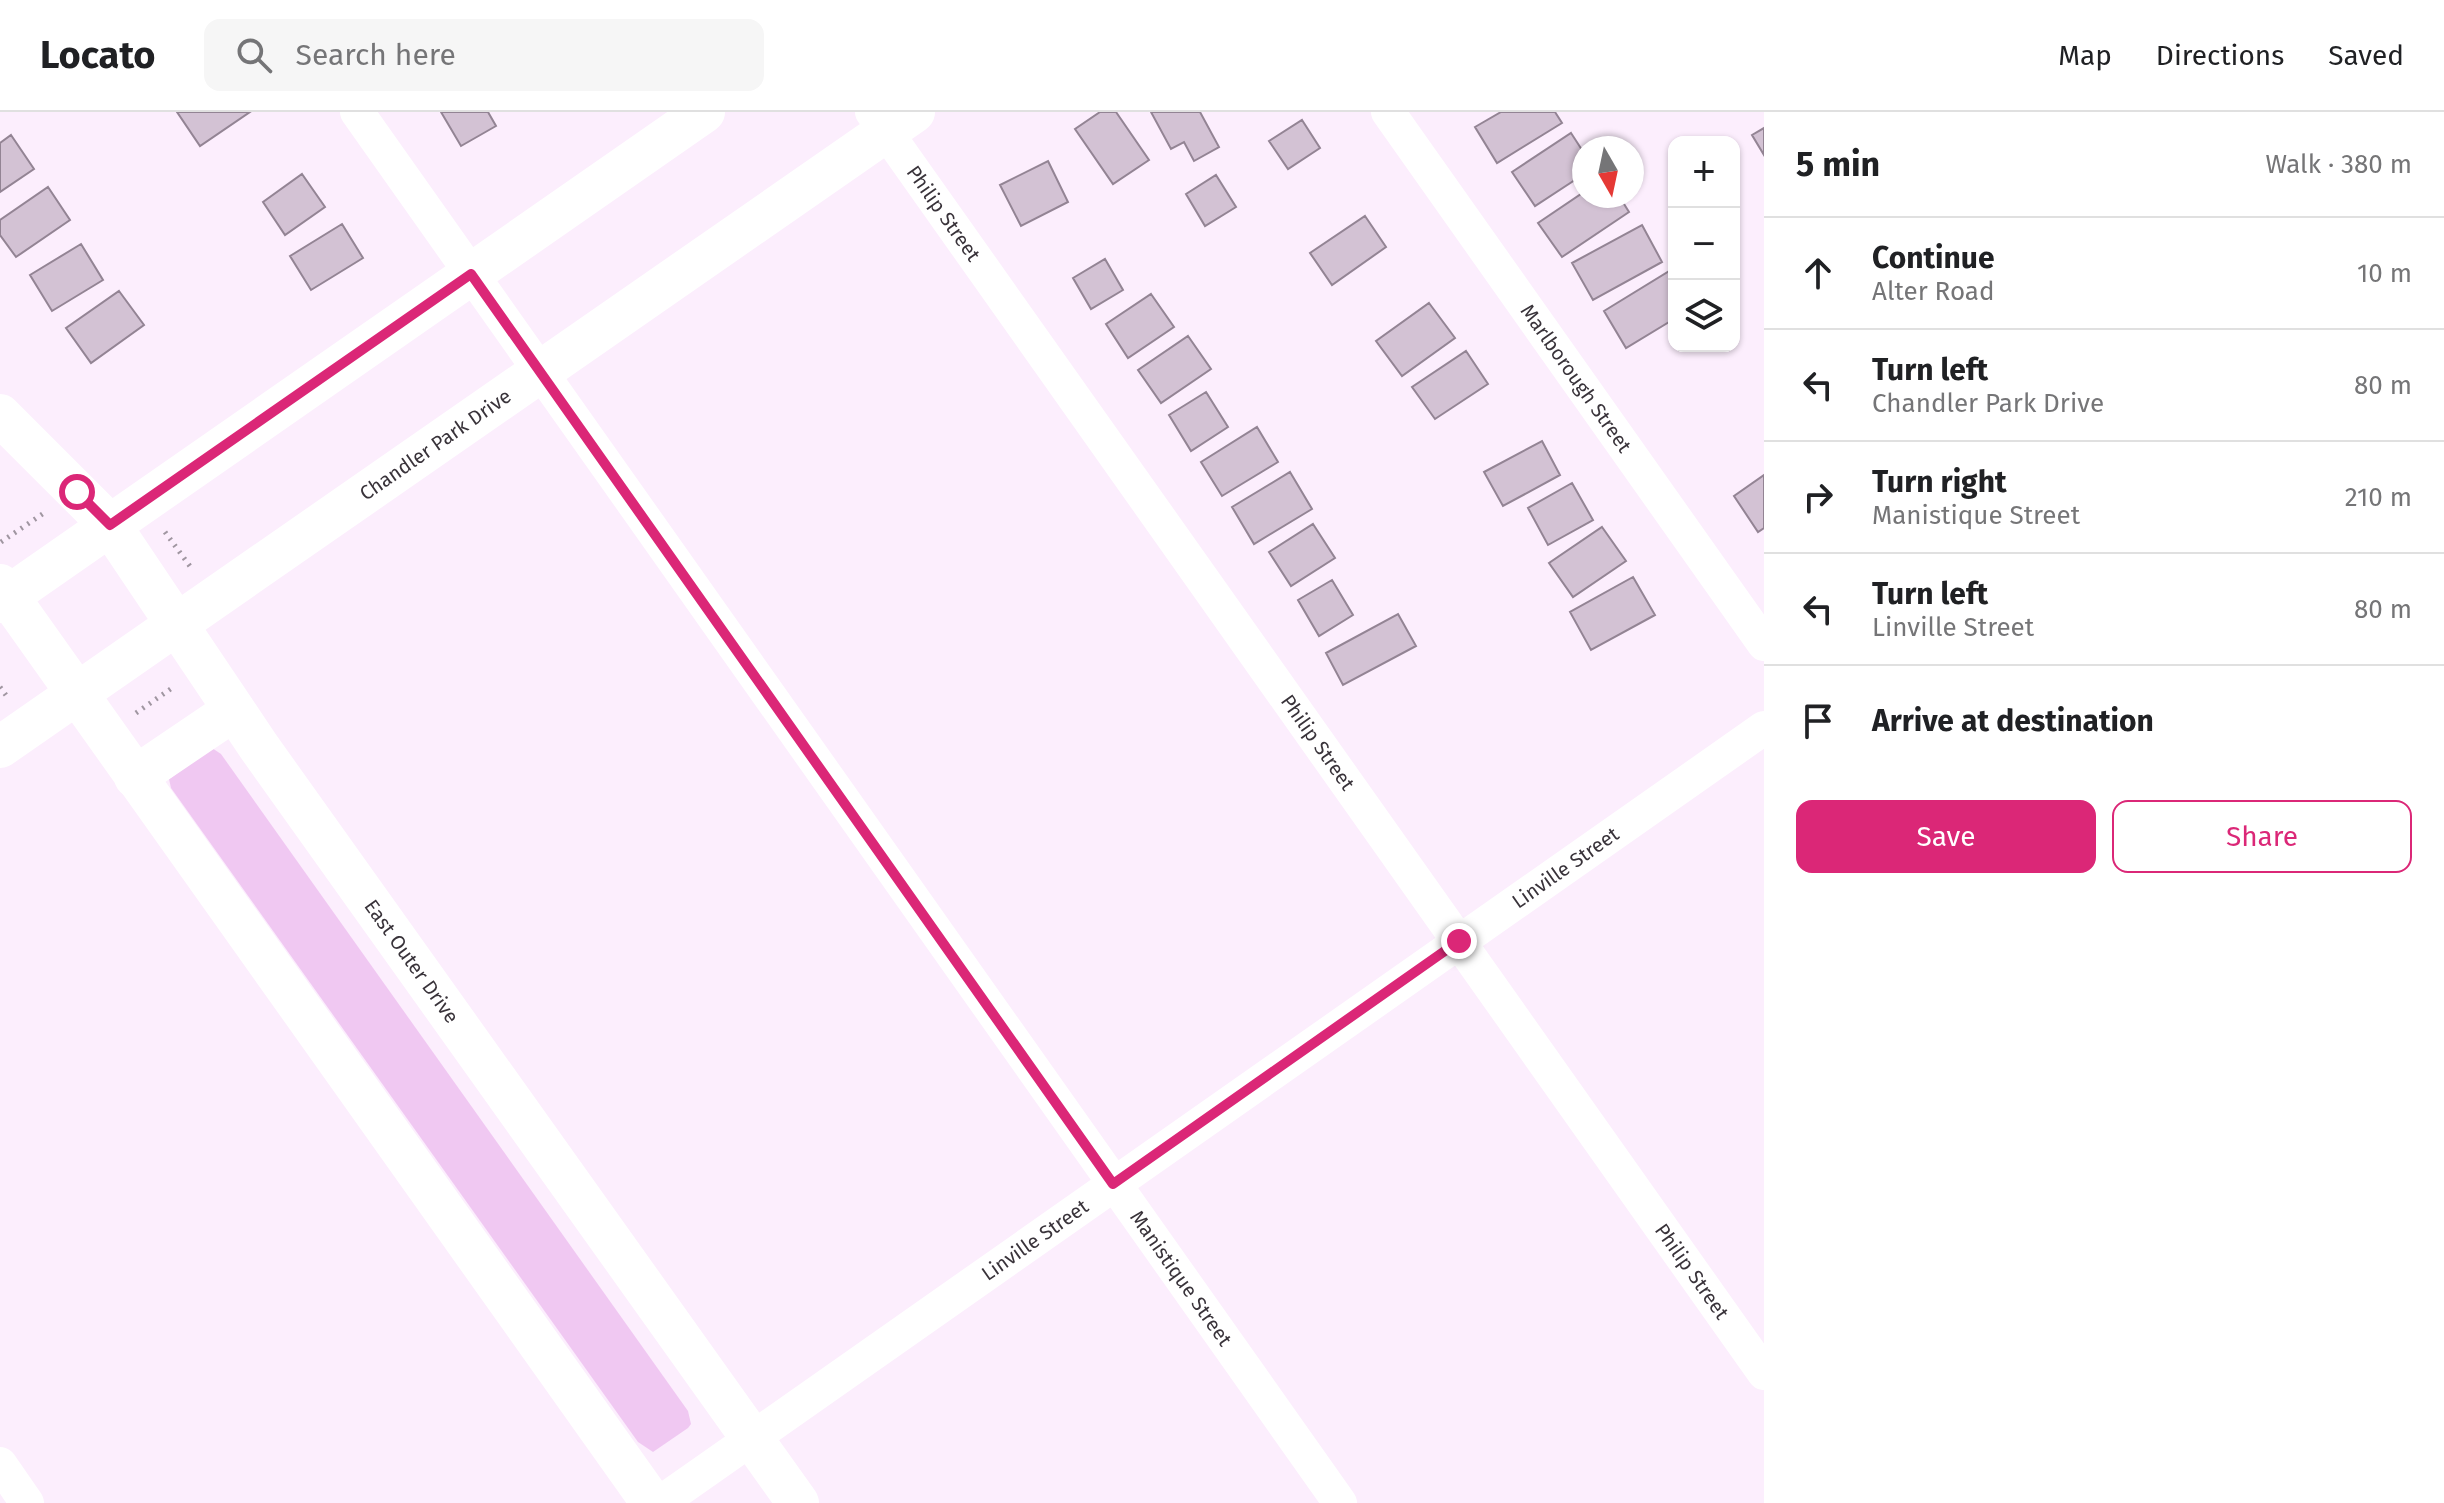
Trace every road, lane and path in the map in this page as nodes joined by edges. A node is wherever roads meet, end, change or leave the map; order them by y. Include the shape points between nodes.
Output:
1 (357, 112) edge
2 (704, 112) edge
3 (1388, 112) edge
4 (891, 118) edge
5 (471, 274) junction
6 (540, 371) junction
7 (0, 415) edge
8 (45, 512) dead end
9 (160, 524) dead end
10 (110, 525) junction
11 (1, 542) edge
12 (192, 570) dead end
13 (2, 595) edge
14 (177, 624) junction
15 (1764, 644) edge
16 (172, 688) dead end
17 (76, 694) junction
18 (234, 710) junction
19 (129, 718) dead end
20 (1764, 728) edge
21 (0, 747) edge
22 (135, 777) junction
23 (1459, 941) junction
24 (1113, 1184) junction
25 (1764, 1373) edge
26 (752, 1438) junction
27 (0, 1464) edge
28 (27, 1503) edge
29 (652, 1503) edge
30 (660, 1503) edge
31 (798, 1503) edge
32 (1340, 1503) edge

1 - 5 street, Manistique Street
2 - 5 street
3 - 15 street, Marlborough Street
4 - 6 street, Chandler Park Drive
4 - 23 street, Philip Street
5 - 6 street, Manistique Street
5 - 10 street
6 - 14 street, Chandler Park Drive
6 - 24 street, Manistique Street
7 - 10 street, East Outer Drive
8 - 11 path
9 - 12 path
10 - 13 street
10 - 14 street, East Outer Drive
13 - 17 street
14 - 17 street, Chandler Park Drive
14 - 18 street, East Outer Drive
16 - 19 path
17 - 21 street
17 - 22 street
18 - 22 street
18 - 26 street, East Outer Drive
20 - 23 street, Linville Street
22 - 29 street
23 - 24 street, Linville Street
23 - 25 street, Philip Street
24 - 26 street, Linville Street
24 - 32 street, Manistique Street
26 - 30 street, Linville Street
26 - 31 street, East Outer Drive
27 - 28 street

